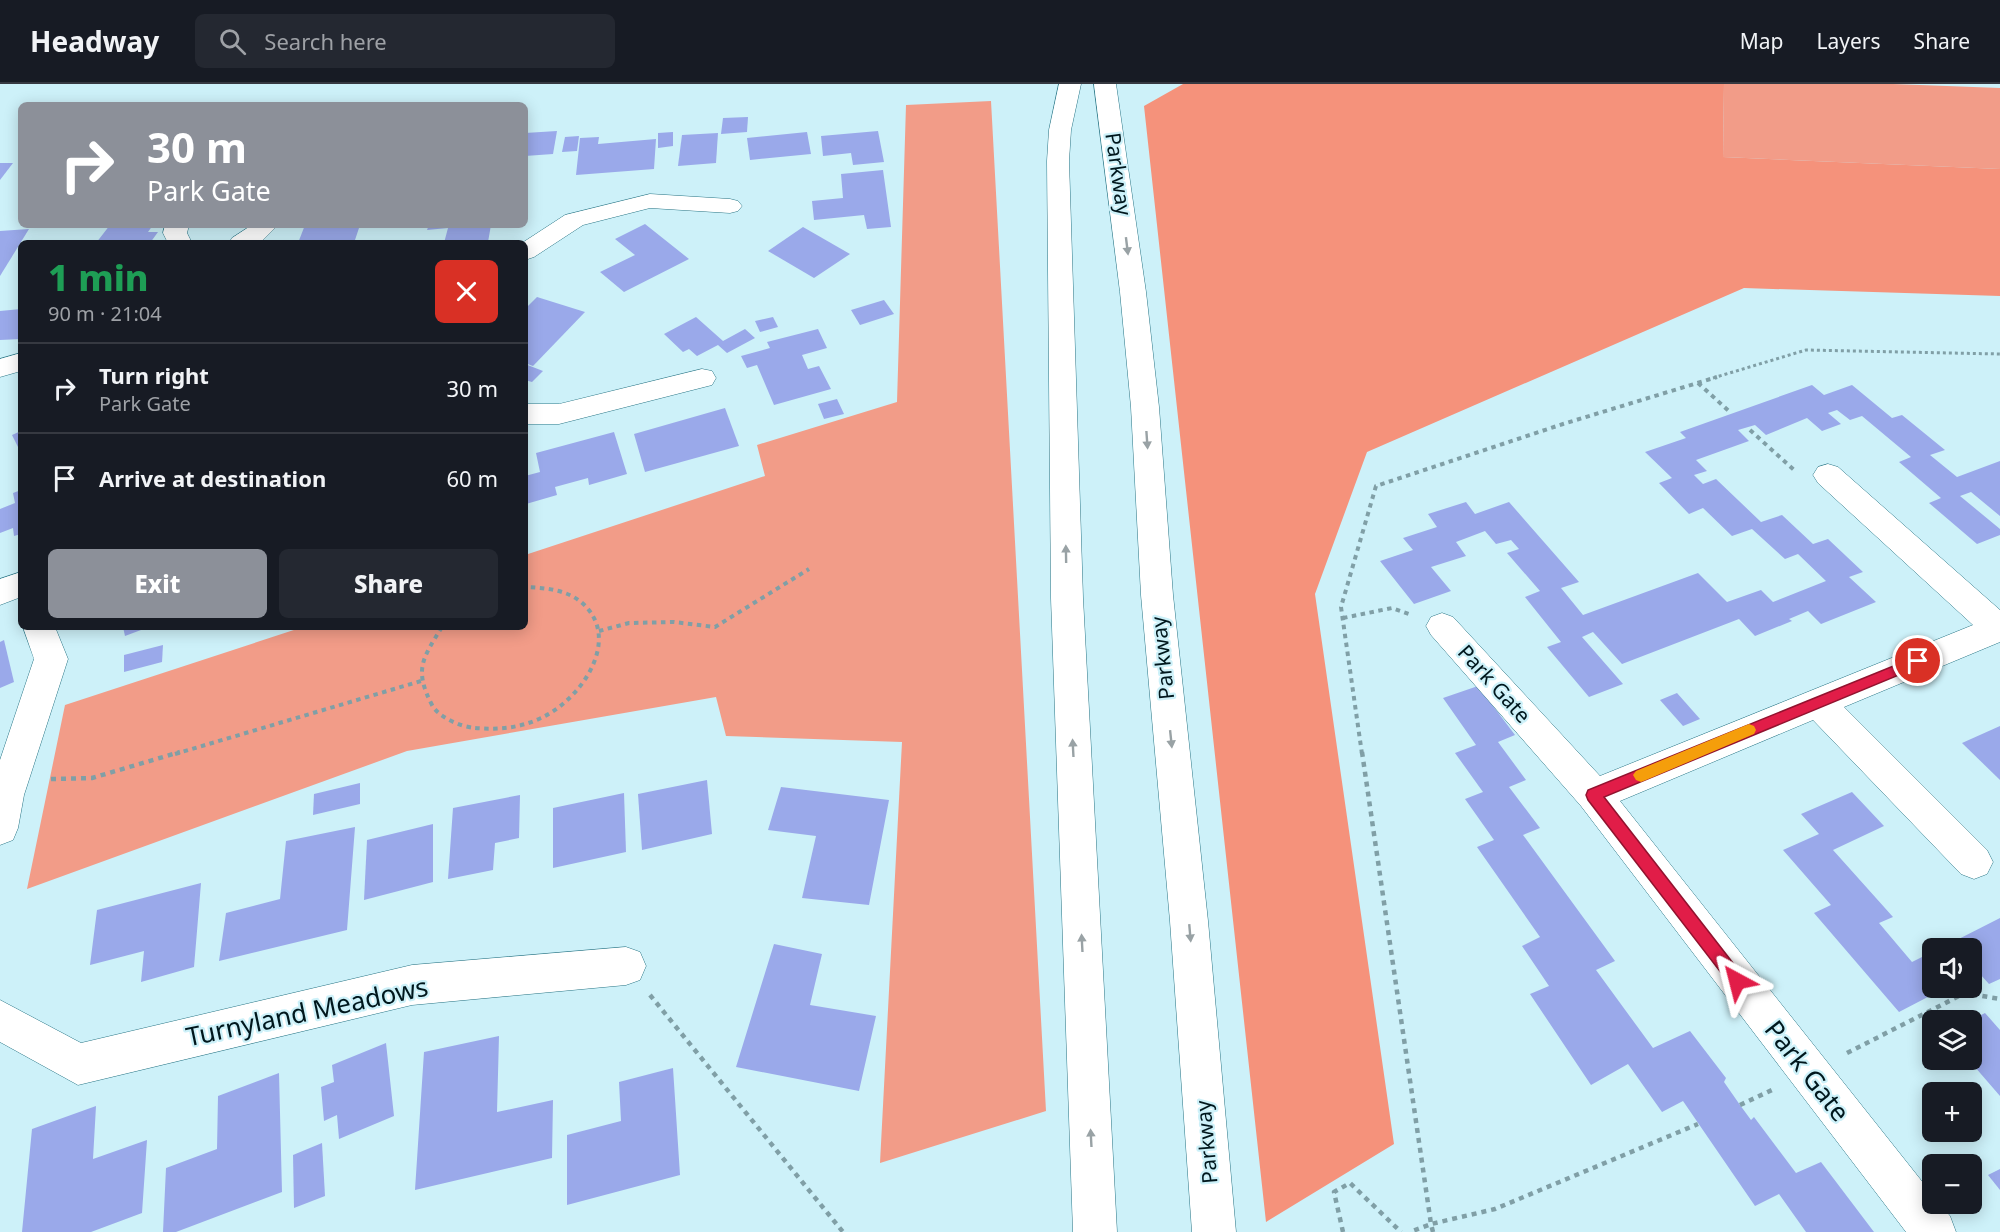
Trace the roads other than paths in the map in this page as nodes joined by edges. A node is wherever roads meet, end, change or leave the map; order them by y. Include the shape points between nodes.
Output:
1 (1070, 84) edge
2 (1105, 84) edge
3 (730, 206) dead end
4 (263, 228) edge
5 (247, 240) edge
6 (528, 250) edge
7 (18, 363) edge
8 (0, 368) edge
9 (702, 378) dead end
10 (528, 414) edge
11 (1828, 475) road end
12 (18, 585) edge
13 (0, 592) edge
14 (1442, 627) road end
15 (2000, 629) edge
16 (40, 630) edge
17 (1817, 702) junction
18 (1594, 795) junction
19 (0, 828) edge
20 (1974, 862) dead end
21 (626, 966) road end
22 (0, 1020) edge
23 (1094, 1214) edge
24 (1213, 1219) edge
25 (1934, 1232) edge

23 -> 1 street via 1066,598 1058,194 1060,130
2 -> 24 street, Parkway via 1145,407 1157,595
3 - 6 street via 650,201 574,220
4 - 5 street
7 - 8 street
9 - 10 street via 559,414
11 - 15 street
12 - 13 street
14 - 18 street, Park Gate
15 - 17 street
16 - 19 street via 51,659 11,780
17 - 18 street
17 - 20 street
18 - 25 street, Park Gate
21 - 22 street, Turnyland Meadows via 412,985 78,1064

